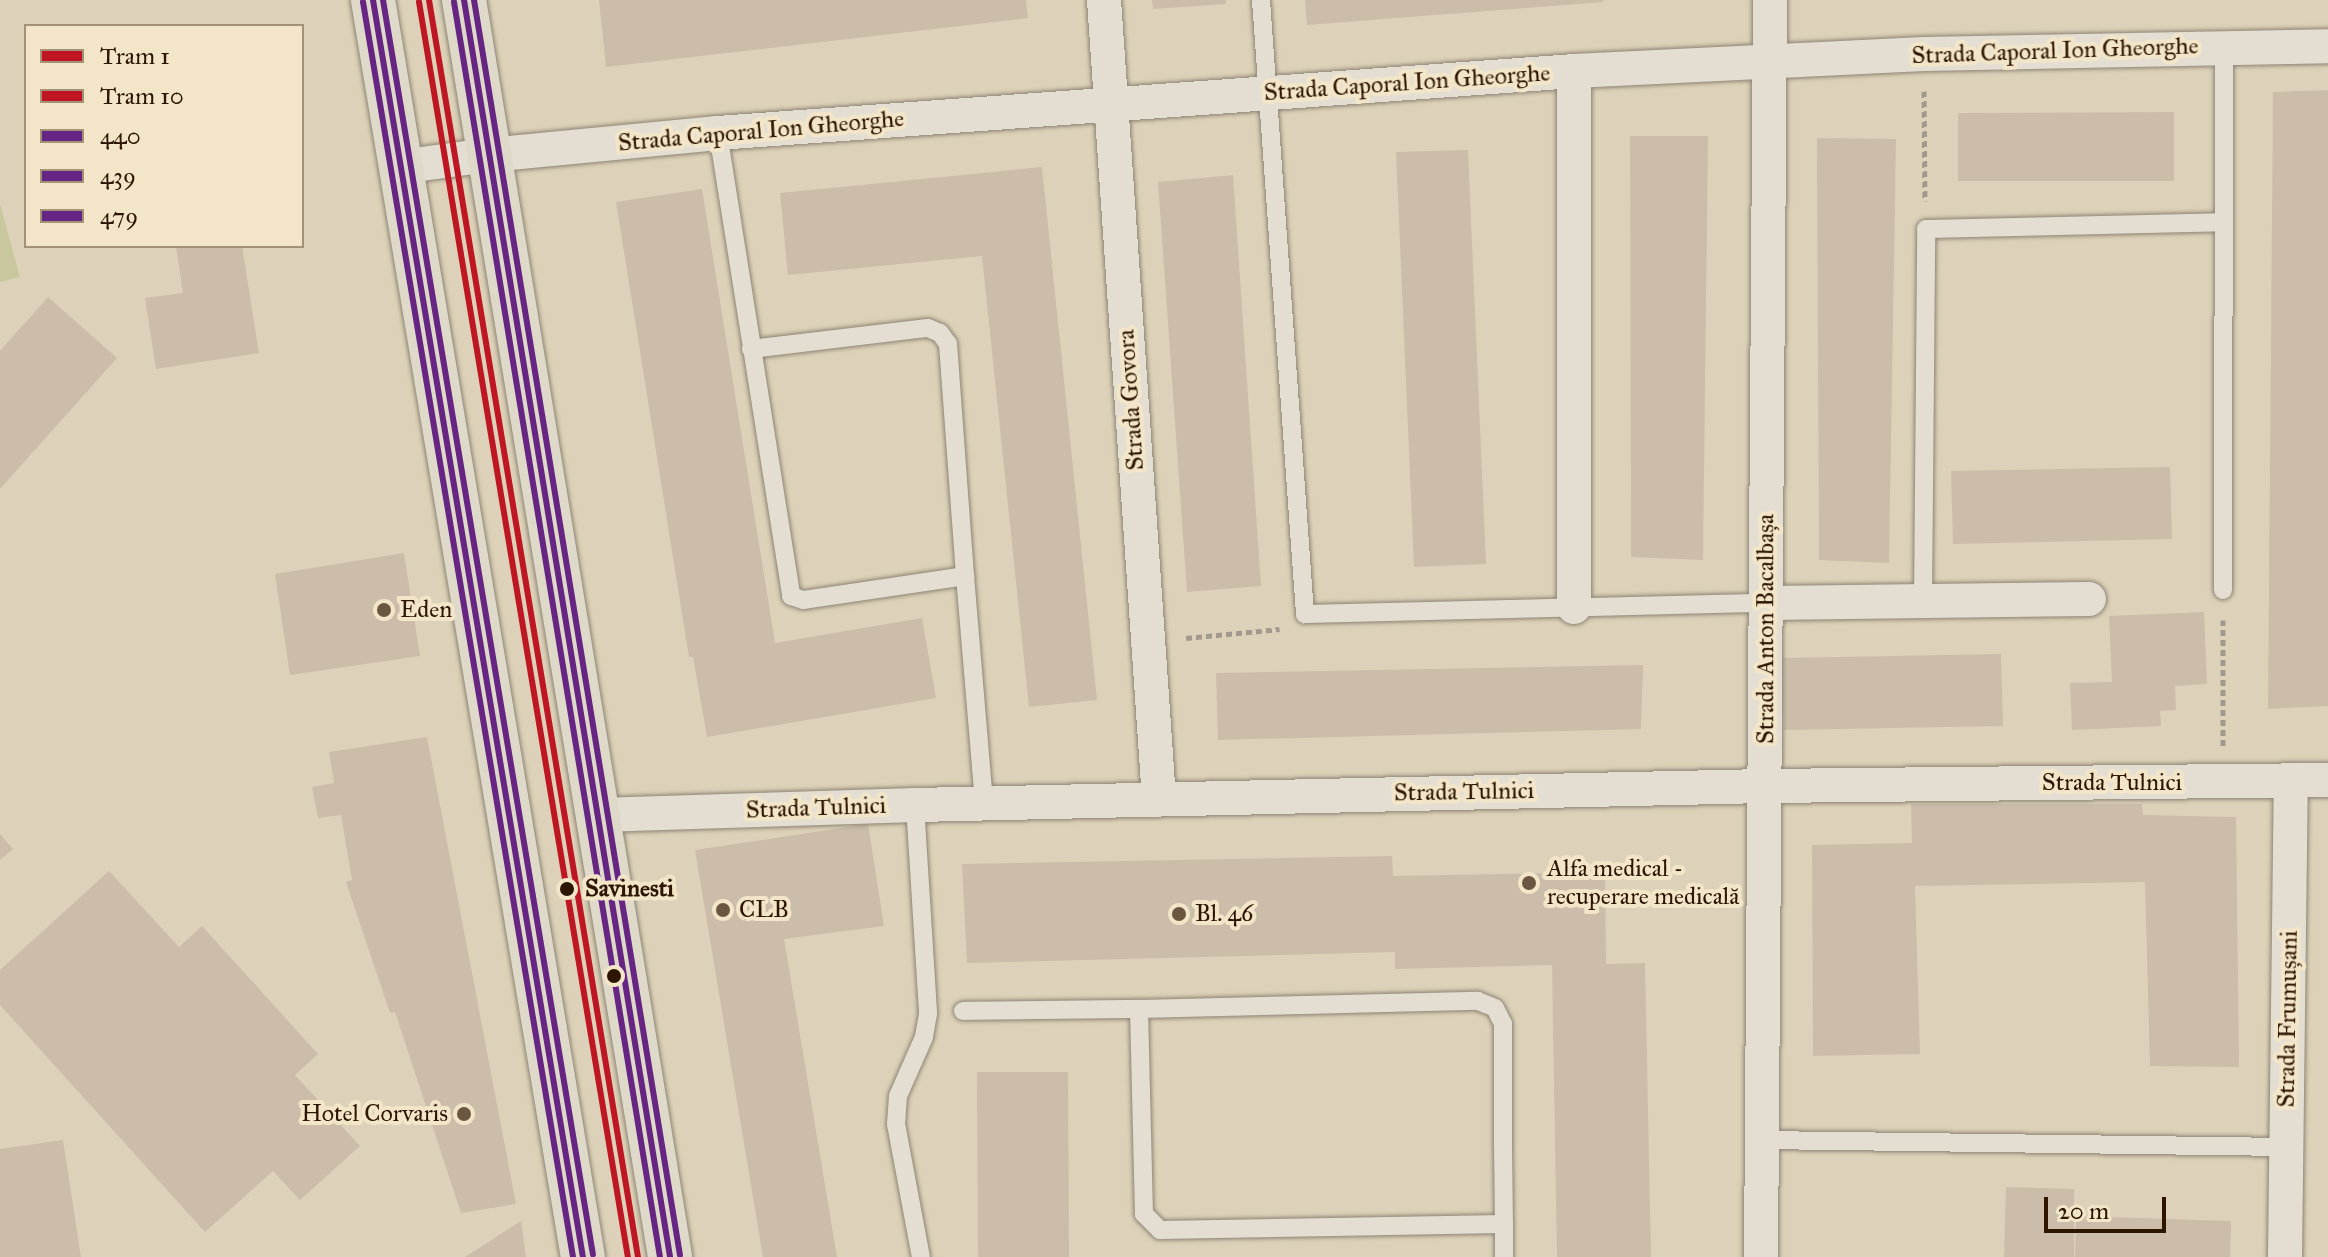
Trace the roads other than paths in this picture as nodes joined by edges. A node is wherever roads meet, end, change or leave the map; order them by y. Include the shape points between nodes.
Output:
1 (373, 0) edge
2 (464, 0) edge
3 (1104, 0) edge
4 (1261, 0) edge
5 (1770, 0) edge
6 (2328, 46) edge
7 (2224, 47) junction
8 (1770, 61) junction
9 (1574, 71) junction
10 (1268, 93) junction
11 (1111, 103) junction
12 (718, 133) junction
13 (489, 155) junction
14 (399, 167) junction
15 (2224, 222) junction
16 (751, 349) junction
17 (965, 576) junction
18 (2223, 590) road end
19 (2089, 599) dead end
20 (1923, 601) junction
21 (1766, 603) junction
22 (1574, 607) junction
23 (2328, 780) edge
24 (2291, 781) junction
25 (1765, 786) junction
26 (1159, 799) junction
27 (984, 803) junction
28 (915, 805) junction
29 (600, 815) junction
30 (1139, 1009) junction
31 (963, 1011) dead end
32 (1761, 1140) junction
33 (2286, 1147) junction
34 (1504, 1224) junction
35 (583, 1257) edge
36 (670, 1257) edge
37 (921, 1257) edge
38 (1504, 1257) edge
39 (1761, 1257) edge
40 (2285, 1257) edge

1 - 14 main road
2 - 13 main road
3 - 11 street, Strada Govora
4 - 10 lane
5 - 8 street, Strada Anton Bacalbașa
6 - 7 street, Strada Caporal Ion Gheorghe
7 - 8 street, Strada Caporal Ion Gheorghe
7 - 15 lane
8 - 9 street, Strada Caporal Ion Gheorghe
8 - 21 street, Strada Anton Bacalbașa
9 - 10 street, Strada Caporal Ion Gheorghe
9 - 22 street
10 - 11 street, Strada Caporal Ion Gheorghe
10 - 22 lane via 1305,614
11 - 12 street, Strada Caporal Ion Gheorghe
11 - 26 street, Strada Govora
12 - 13 street, Strada Caporal Ion Gheorghe
12 - 16 lane
13 - 14 street, Strada Caporal Ion Gheorghe
13 - 29 main road
14 - 35 main road
15 - 18 lane
15 - 20 lane via 1926,229
16 - 17 lane via 791,596 803,600
16 - 17 lane via 928,328 940,333 948,344
17 - 27 lane
19 - 20 street
20 - 21 street
21 - 22 lane
21 - 25 street, Strada Anton Bacalbașa
23 - 24 street, Strada Tulnici
24 - 25 street, Strada Tulnici
24 - 33 street, Strada Frumușani
25 - 26 street, Strada Tulnici
25 - 32 street, Strada Anton Bacalbașa
26 - 27 street, Strada Tulnici
27 - 28 street, Strada Tulnici
28 - 29 street, Strada Tulnici
28 - 37 lane via 928,1014 924,1037 898,1096 896,1124
29 - 36 main road
30 - 31 lane
30 - 34 lane via 1144,1214 1160,1230
30 - 34 lane via 1478,1001 1495,1008 1503,1024
32 - 33 lane
32 - 39 street, Strada Anton Bacalbașa
33 - 40 street, Strada Frumușani
34 - 38 lane

